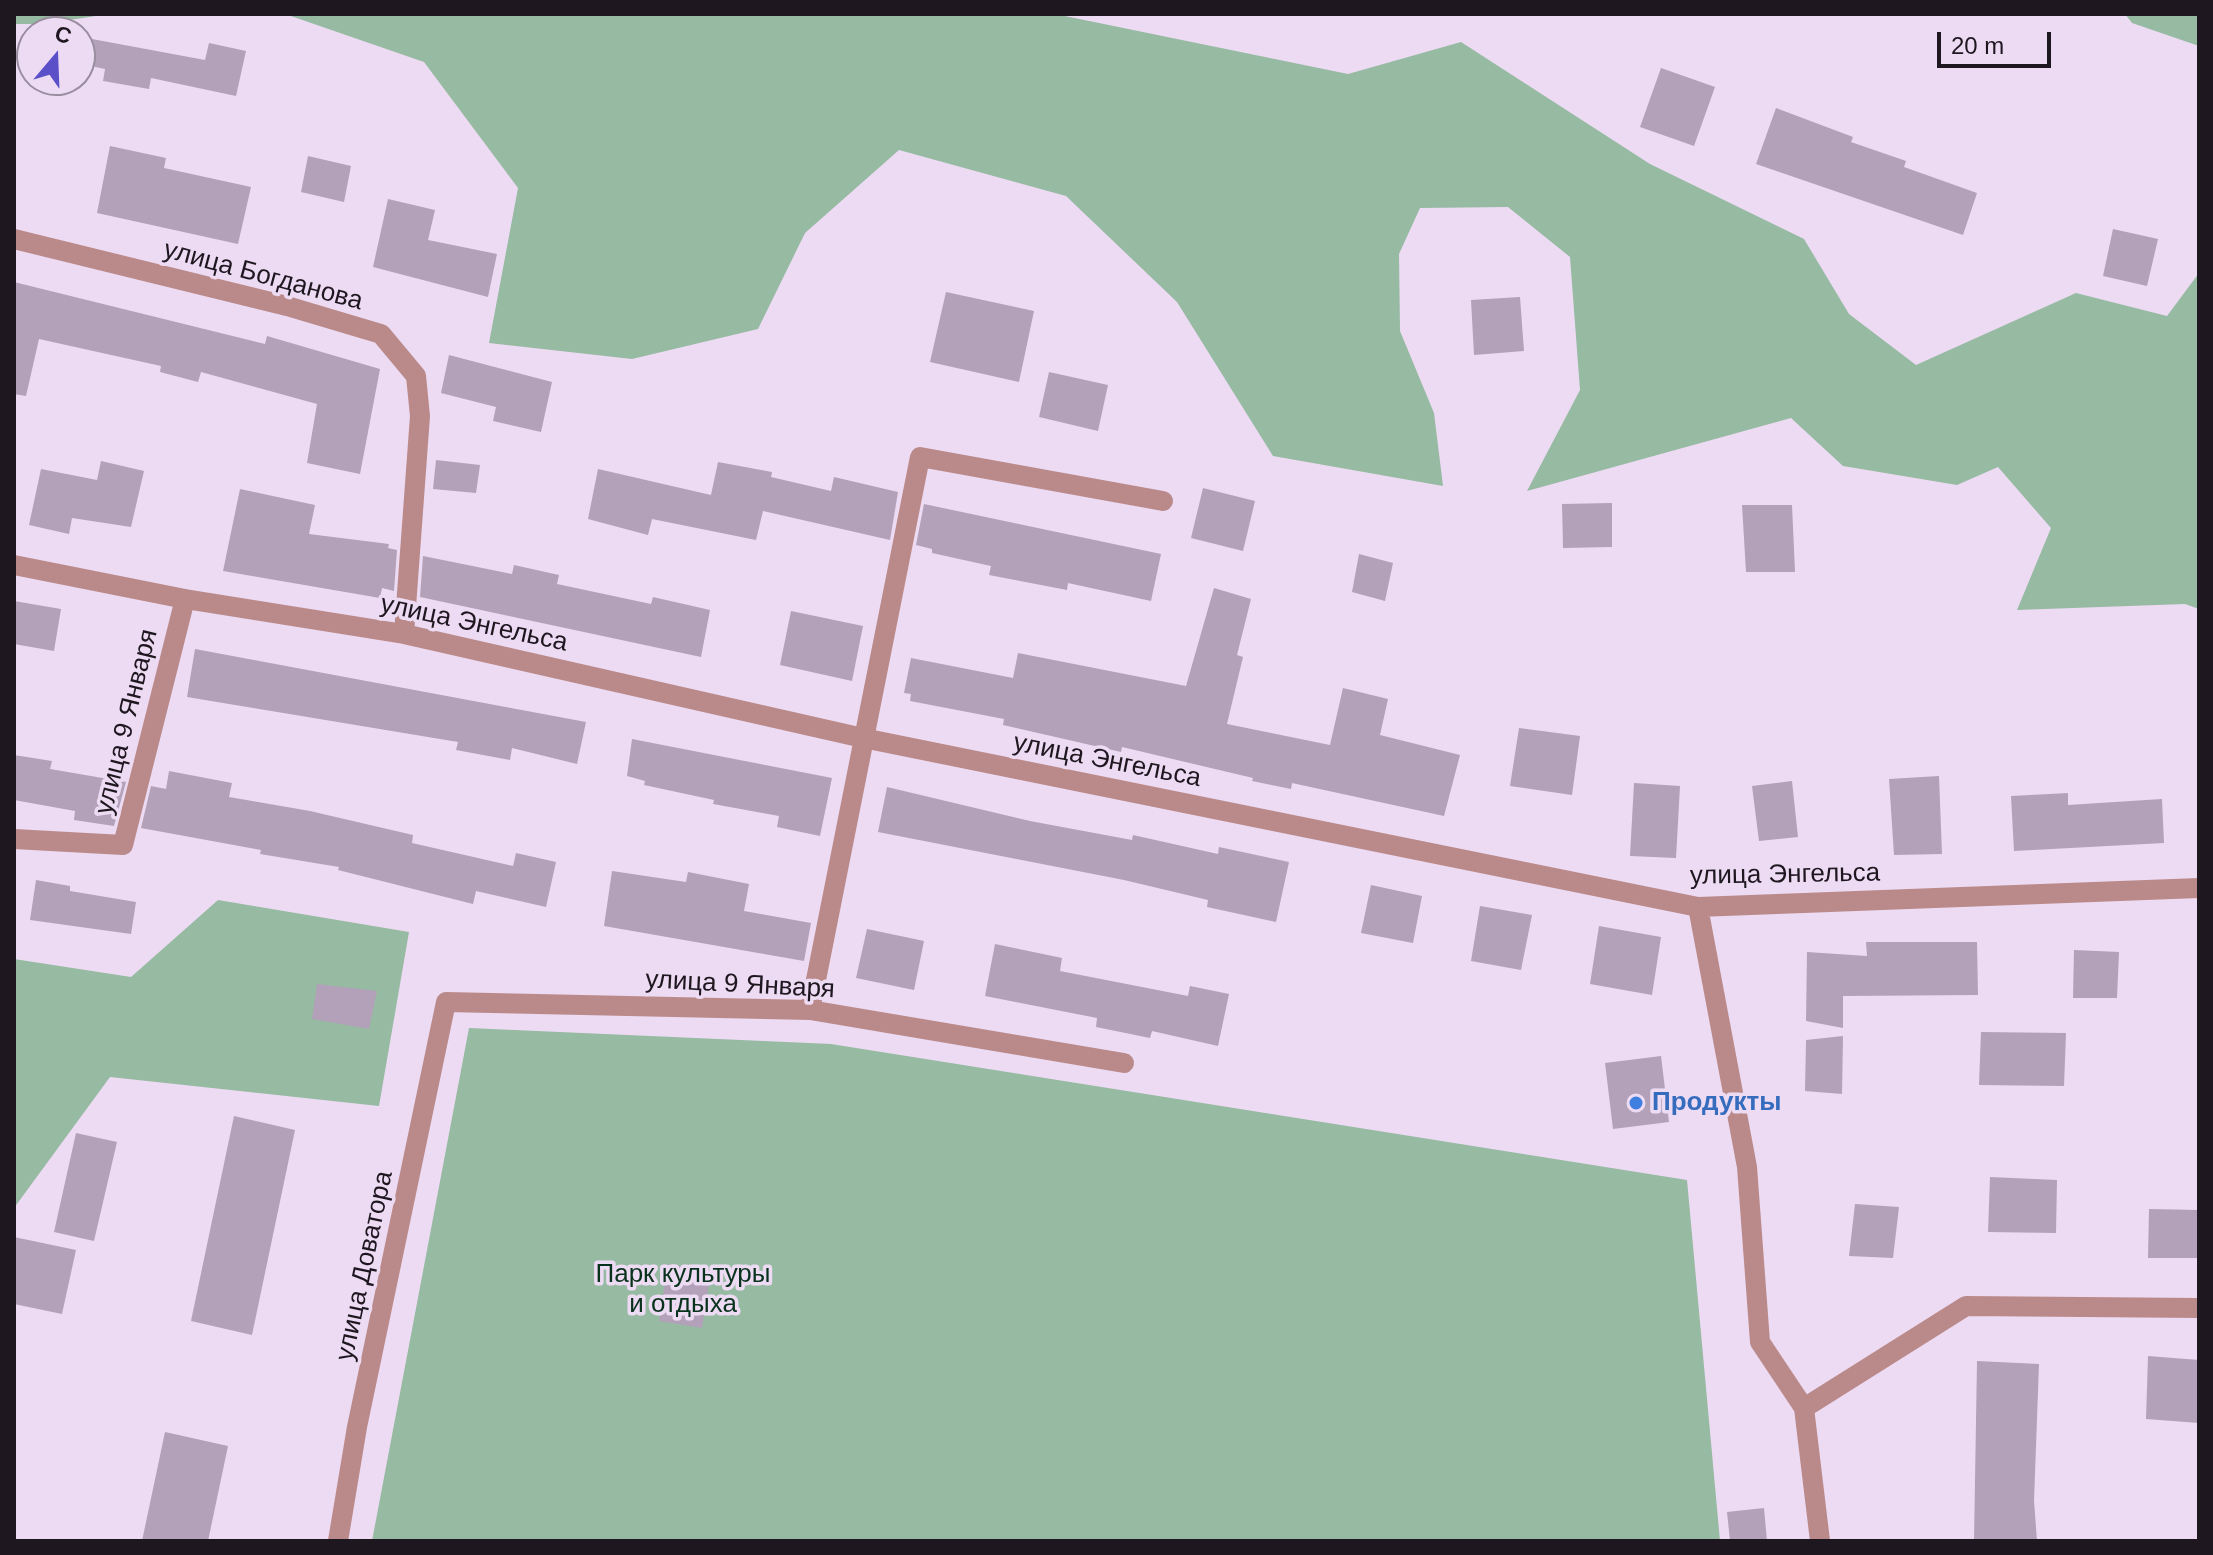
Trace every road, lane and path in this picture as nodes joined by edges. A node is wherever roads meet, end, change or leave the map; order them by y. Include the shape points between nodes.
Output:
1 (14, 239) edge
2 (1163, 501) dead end
3 (14, 565) edge
4 (185, 599) junction
5 (404, 634) junction
6 (863, 738) junction
7 (14, 839) edge
8 (2199, 888) edge
9 (1698, 907) junction
10 (446, 1002) joint
11 (810, 1010) junction
12 (1124, 1063) dead end
13 (2199, 1308) edge
14 (1804, 1408) junction
15 (338, 1541) edge
16 (1820, 1541) edge

1 - 5 street, улица Богданова via 381,334 416,376 420,416
2 - 6 street via 920,457
3 - 4 street, улица Энгельса
4 - 5 street, улица Энгельса
4 - 7 street, улица 9 Января via 123,845
5 - 6 street, улица Энгельса
6 - 9 street, улица Энгельса
6 - 11 street
8 - 9 street, улица Энгельса
9 - 14 street via 1747,1167 1760,1342
10 - 11 street, улица 9 Января
10 - 15 street, улица Доватора
11 - 12 street, улица 9 Января
13 - 14 street via 1966,1306
14 - 16 street

